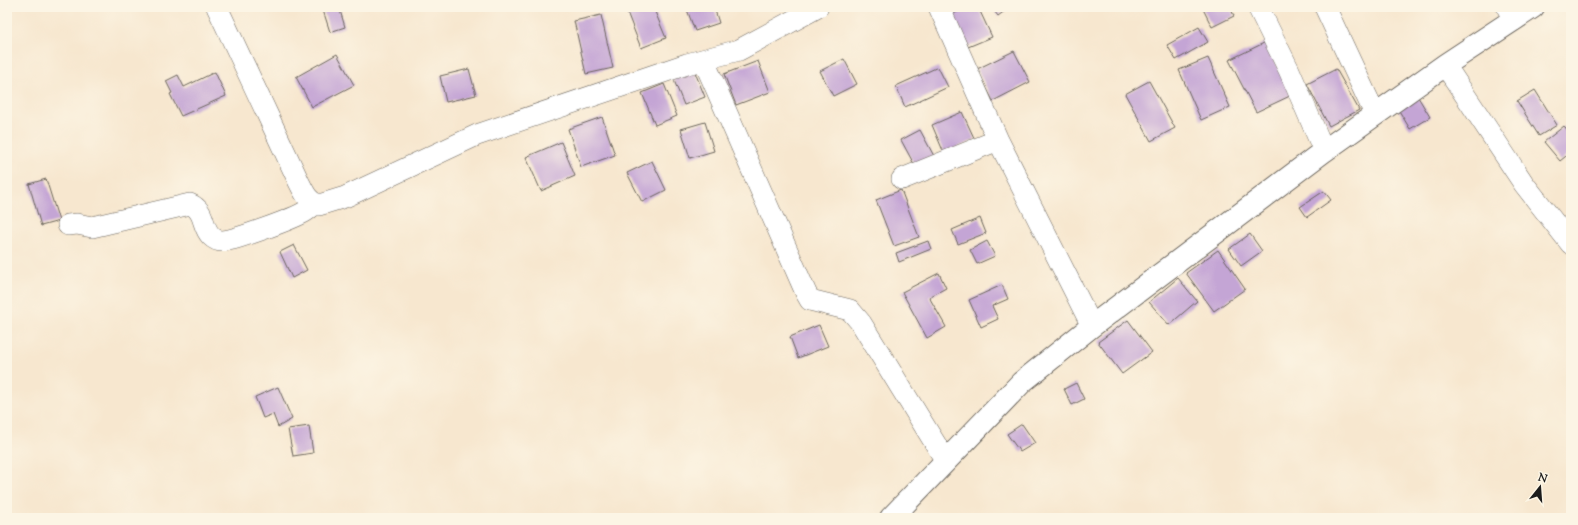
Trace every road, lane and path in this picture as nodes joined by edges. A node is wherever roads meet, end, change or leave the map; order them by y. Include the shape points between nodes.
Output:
1 (217, 7) edge
2 (818, 7) edge
3 (939, 7) edge
4 (1258, 7) edge
5 (1326, 7) edge
6 (1533, 7) edge
7 (1510, 14) edge
8 (704, 61) junction
9 (1445, 65) junction
10 (1375, 114) junction
11 (998, 140) junction
12 (1324, 151) junction
13 (902, 179) dead end
14 (316, 204) junction
15 (68, 225) dead end
16 (1571, 244) edge
17 (1092, 326) junction
18 (946, 461) junction
19 (890, 518) edge

1 - 14 street via 306,196
2 - 8 street via 738,50
3 - 11 street
4 - 12 street
5 - 10 street
6 - 7 street
7 - 9 street
8 - 14 street via 687,64 477,135 345,197
8 - 18 street via 810,300 850,310 861,323
9 - 10 street
9 - 16 street via 1524,184
10 - 12 street
11 - 13 street
11 - 17 street
12 - 17 street
14 - 15 street via 306,211 265,228 221,241 210,235 200,211 190,204 92,227
17 - 18 street via 1022,382
18 - 19 street

